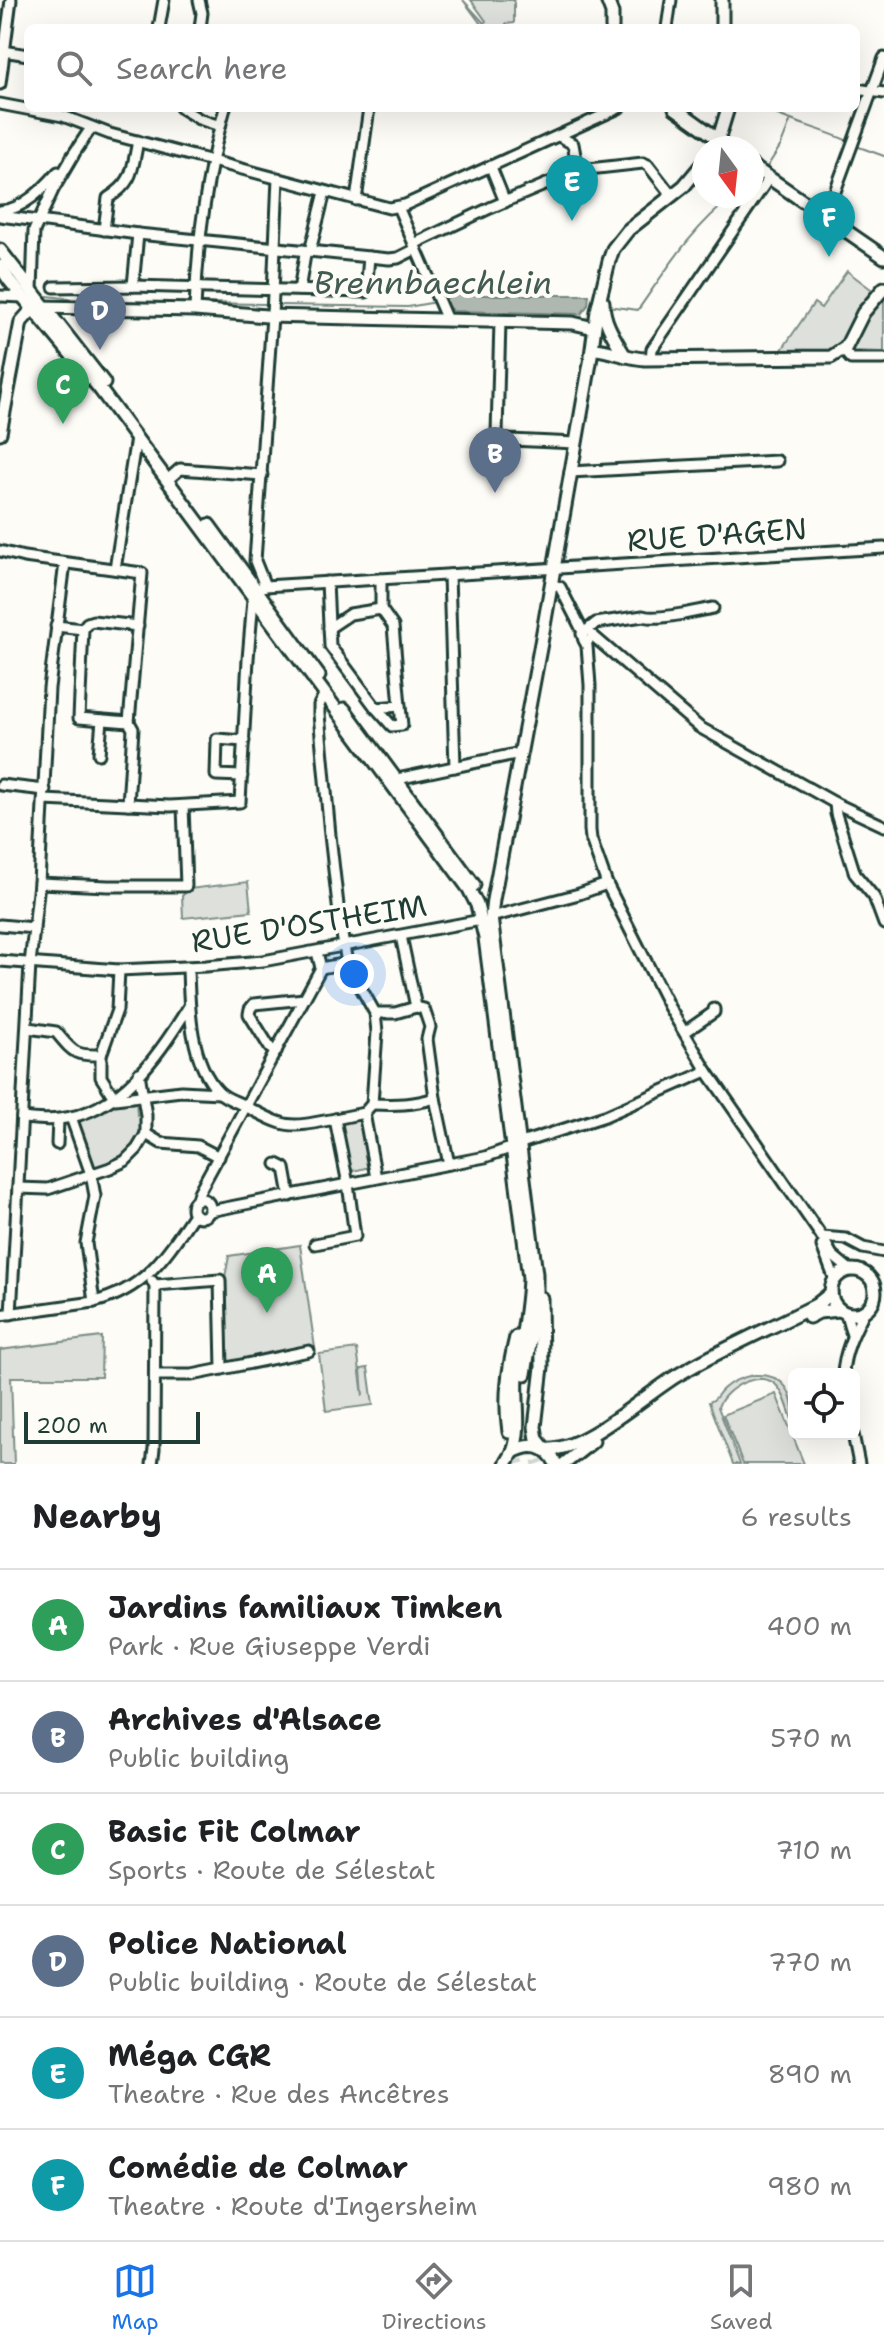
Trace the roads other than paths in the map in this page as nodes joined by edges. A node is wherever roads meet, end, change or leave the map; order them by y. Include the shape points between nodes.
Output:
1 (11, 0) edge
2 (164, 0) edge
3 (199, 0) edge
4 (607, 0) edge
5 (671, 0) edge
6 (722, 0) edge
7 (160, 24) edge
8 (201, 24) edge
9 (612, 24) edge
10 (668, 24) edge
11 (722, 24) edge
12 (3, 51) junction
13 (24, 54) edge
14 (884, 58) edge
15 (0, 84) edge
16 (860, 90) edge
17 (872, 91) junction
18 (884, 93) edge
19 (0, 104) edge
20 (24, 109) edge
21 (42, 112) edge
22 (188, 112) edge
23 (224, 112) edge
24 (368, 112) edge
25 (610, 112) edge
26 (680, 112) edge
27 (727, 112) edge
28 (724, 121) junction
29 (220, 126) junction
30 (91, 128) junction
31 (706, 132) junction
32 (110, 134) junction
33 (559, 136) junction
34 (710, 136) edge
35 (722, 136) edge
36 (138, 141) junction
37 (85, 142) junction
38 (73, 156) junction
39 (213, 161) junction
40 (491, 167) junction
41 (580, 170) junction
42 (764, 174) edge
43 (692, 176) edge
44 (278, 178) junction
45 (769, 178) junction
46 (325, 192) junction
47 (672, 196) junction
48 (356, 200) junction
49 (505, 202) junction
50 (398, 207) junction
51 (0, 213) edge
52 (826, 216) junction
53 (38, 222) junction
54 (104, 230) junction
55 (138, 234) junction
56 (201, 240) junction
57 (415, 246) junction
58 (276, 248) junction
59 (0, 250) edge
60 (306, 250) junction
61 (369, 257) junction
62 (884, 257) edge
63 (0, 266) edge
64 (133, 286) junction
65 (54, 287) dead end
66 (196, 288) junction
67 (884, 288) edge
68 (274, 290) junction
69 (299, 290) junction
70 (603, 292) junction
71 (0, 294) edge
72 (29, 294) junction
73 (195, 310) junction
74 (597, 311) junction
75 (445, 315) junction
76 (272, 316) junction
77 (500, 321) junction
78 (573, 323) junction
79 (594, 328) junction
80 (596, 349) junction
81 (843, 350) junction
82 (625, 356) junction
83 (651, 359) junction
84 (884, 359) edge
85 (590, 363) junction
86 (0, 433) edge
87 (138, 435) junction
88 (576, 443) junction
89 (777, 461) dead end
90 (570, 472) junction
91 (262, 475) junction
92 (172, 476) junction
93 (884, 548) edge
94 (0, 551) edge
95 (65, 563) junction
96 (115, 569) junction
97 (552, 569) junction
98 (449, 575) junction
99 (381, 579) junction
100 (327, 582) junction
101 (551, 584) junction
102 (259, 592) junction
103 (713, 608) dead end
104 (381, 609) junction
105 (56, 626) junction
106 (138, 626) junction
107 (329, 628) junction
108 (83, 629) junction
109 (588, 636) junction
110 (328, 696) junction
111 (400, 706) junction
112 (376, 708) junction
113 (102, 720) junction
114 (129, 722) junction
115 (244, 741) junction
116 (520, 753) junction
117 (99, 754) dead end
118 (455, 767) junction
119 (242, 776) junction
120 (397, 779) junction
121 (1, 785) edge
122 (44, 795) junction
123 (835, 803) junction
124 (128, 804) junction
125 (183, 806) junction
126 (884, 826) edge
127 (39, 883) junction
128 (607, 884) junction
129 (494, 891) junction
130 (478, 892) junction
131 (486, 918) junction
132 (884, 924) edge
133 (0, 925) edge
134 (34, 928) junction
135 (401, 936) junction
136 (344, 947) junction
137 (317, 952) junction
138 (0, 961) edge
139 (347, 963) junction
140 (30, 964) junction
141 (188, 968) junction
142 (321, 968) junction
143 (119, 970) junction
144 (304, 999) junction
145 (189, 1006) junction
146 (416, 1007) junction
147 (714, 1009) dead end
148 (375, 1013) junction
149 (28, 1028) junction
150 (685, 1032) junction
151 (276, 1052) junction
152 (101, 1055) junction
153 (707, 1071) junction
154 (139, 1073) junction
155 (220, 1093) junction
156 (144, 1096) junction
157 (435, 1098) junction
158 (115, 1099) junction
159 (372, 1104) junction
160 (247, 1107) junction
161 (364, 1113) junction
162 (71, 1117) junction
163 (22, 1118) junction
164 (335, 1119) junction
165 (58, 1120) junction
166 (146, 1134) junction
167 (57, 1144) dead end
168 (517, 1145) junction
169 (219, 1157) junction
170 (277, 1164) dead end
171 (449, 1164) junction
172 (91, 1174) junction
173 (376, 1178) junction
174 (348, 1184) junction
175 (18, 1188) junction
176 (290, 1196) junction
177 (197, 1199) junction
178 (210, 1211) junction
179 (194, 1214) junction
180 (820, 1234) junction
181 (839, 1240) junction
182 (315, 1244) dead end
183 (884, 1252) edge
184 (832, 1255) junction
185 (850, 1270) junction
186 (884, 1273) edge
187 (536, 1274) junction
188 (149, 1275) junction
189 (869, 1276) junction
190 (835, 1280) junction
191 (155, 1285) junction
192 (880, 1292) edge
193 (831, 1293) junction
194 (94, 1302) junction
195 (842, 1312) junction
196 (864, 1312) junction
197 (6, 1315) edge
198 (525, 1319) junction
199 (852, 1335) junction
200 (309, 1351) dead end
201 (844, 1368) edge
202 (222, 1369) junction
203 (155, 1375) junction
204 (526, 1429) tunnel mouth
205 (509, 1432) tunnel mouth
206 (854, 1440) edge
207 (545, 1449) junction
208 (513, 1452) junction
209 (152, 1464) edge
210 (506, 1464) edge
211 (556, 1464) edge
212 (564, 1464) edge
213 (859, 1464) edge

1 - 12 street
2 - 7 street
3 - 8 street
4 - 9 main road
5 - 10 street
6 - 11 main road
12 - 13 street
12 - 15 street
14 - 17 street
16 - 17 street
17 - 18 street
17 - 52 street
19 - 20 street
21 - 30 street
22 - 29 street
23 - 29 street
24 - 48 street
25 - 33 street
26 - 31 main road
27 - 28 main road
28 - 31 main road
28 - 35 main road
29 - 39 street
30 - 32 street
30 - 37 street
31 - 34 main road
32 - 36 street
32 - 37 street
33 - 40 street
33 - 41 street via 573,144
36 - 39 street
36 - 54 street via 129,181 108,198
37 - 38 street
38 - 51 street via 37,193
38 - 53 street
39 - 44 street
39 - 56 street
40 - 49 street
40 - 50 street
41 - 47 street via 643,163
41 - 49 street
42 - 45 main road
43 - 47 main road
44 - 46 street
44 - 58 street
45 - 52 main road
45 - 83 street via 652,349
46 - 48 street
46 - 60 street
47 - 70 main road via 628,230 613,249
48 - 50 street
49 - 57 street
50 - 57 street
51 - 53 street
52 - 62 main road
53 - 54 street
53 - 72 street
54 - 55 street
55 - 56 street
55 - 64 street
56 - 58 street
56 - 66 street
57 - 61 street via 393,259
57 - 75 street
58 - 60 street
58 - 68 street
59 - 72 main road
60 - 61 street
60 - 69 street
61 - 69 street via 366,292
63 - 72 main road
64 - 65 street
64 - 66 street
66 - 68 street
66 - 73 street
67 - 81 main road
68 - 69 street
68 - 76 street
70 - 74 main road
70 - 82 main road via 603,315
71 - 72 street
71 - 72 street via 6,287
72 - 73 main road
72 - 86 main road
72 - 87 main road
73 - 76 main road
74 - 78 main road
74 - 79 main road
75 - 76 main road
75 - 77 main road
76 - 91 street
77 - 78 main road
77 - 88 street via 497,433 501,439
78 - 79 main road
79 - 80 main road via 599,337
79 - 85 main road
80 - 82 main road
80 - 85 main road
81 - 83 main road via 818,358
81 - 84 street via 851,359
82 - 83 main road
85 - 88 main road
87 - 92 main road
87 - 96 street
87 - 102 main road
88 - 90 main road
89 - 90 street
90 - 97 main road
91 - 92 street via 180,469
91 - 102 street via 255,561
92 - 102 main road
93 - 97 street, RUE D'AGEN
94 - 95 street
95 - 96 street
95 - 105 street
96 - 106 street via 142,573
97 - 98 street, RUE D'AGEN
97 - 101 main road
98 - 99 street, RUE D'AGEN
98 - 118 street
99 - 100 street, RUE D'AGEN
99 - 104 street
100 - 102 street, RUE D'AGEN
100 - 107 street
101 - 109 street via 560,587
101 - 116 main road
102 - 110 main road
102 - 115 street
103 - 109 street via 596,623
104 - 107 street via 350,614
104 - 111 street via 393,626
105 - 108 street
105 - 122 street
106 - 108 street via 93,621
106 - 114 street
107 - 112 street via 330,646
108 - 113 street via 79,718
109 - 123 street via 699,727
109 - 128 street via 590,830
110 - 120 main road
110 - 131 main road
110 - 136 street via 319,705 319,714
111 - 112 street
111 - 112 street via 402,725 392,726
113 - 114 street
113 - 117 street
114 - 124 street via 133,729
115 - 119 street
115 - 119 street via 217,739 216,775
116 - 118 street
116 - 129 main road
118 - 120 street
119 - 125 street via 240,802
120 - 130 main road
121 - 122 street
122 - 124 street
122 - 127 street
123 - 126 street
123 - 132 street via 855,874 874,897
124 - 125 street
125 - 127 street via 186,886
127 - 134 street
128 - 131 street, RUE D'OSTHEIM
128 - 150 street
129 - 130 main road
129 - 131 main road
130 - 131 main road
131 - 135 street, RUE D'OSTHEIM
131 - 168 main road
133 - 134 street
134 - 140 street
135 - 136 street, RUE D'OSTHEIM
135 - 146 street
136 - 137 street, RUE D'OSTHEIM
136 - 139 street
137 - 141 street, RUE D'OSTHEIM
137 - 142 street
138 - 140 street, RUE D'OSTHEIM
139 - 142 street, RUE D'OSTHEIM
139 - 148 street
140 - 143 street, RUE D'OSTHEIM
140 - 149 street
141 - 143 street, RUE D'OSTHEIM
141 - 145 street
142 - 144 street
143 - 152 street via 117,1010
144 - 151 street
144 - 151 street via 254,1004 250,1009
145 - 154 street
145 - 155 street via 197,1049
146 - 148 street
146 - 157 street via 424,1009 430,1027
147 - 150 street
148 - 159 street
149 - 152 street via 56,1032 82,1056
149 - 163 street
150 - 153 street
151 - 160 street
152 - 158 street via 101,1077
153 - 168 street via 605,1116
153 - 180 street
154 - 156 street
154 - 158 street
155 - 156 street
155 - 160 street
156 - 158 street
156 - 166 street
157 - 159 street via 417,1104
157 - 171 street
158 - 162 street
159 - 161 street
160 - 164 street via 285,1126
160 - 169 street
161 - 164 street
161 - 173 street
162 - 165 street
162 - 172 street
163 - 165 street
163 - 175 street
164 - 174 street
165 - 167 street
166 - 169 street via 161,1143 198,1146
166 - 172 street via 125,1161
168 - 171 street
168 - 187 main road
168 - 198 main road via 529,1278
169 - 177 street
170 - 176 street via 285,1168
171 - 173 street
172 - 175 street via 48,1189
172 - 194 street via 95,1196 86,1243
173 - 174 street
174 - 176 street
174 - 182 street via 355,1236
175 - 197 street
176 - 178 street
177 - 178 street via 209,1203
177 - 179 street
178 - 179 street
179 - 188 street
180 - 181 street
180 - 184 street
180 - 190 street
181 - 183 street
181 - 184 street
184 - 185 street
185 - 189 main road
185 - 190 main road
186 - 189 main road
187 - 204 main road via 524,1392
187 - 207 main road via 543,1348 535,1427
188 - 191 street
188 - 194 street
189 - 192 main road
190 - 193 main road
191 - 202 street via 220,1280
191 - 203 street
192 - 196 main road
193 - 195 main road
193 - 207 main road via 678,1375 583,1440
194 - 197 street
195 - 196 main road
195 - 199 street
195 - 212 main road via 819,1312 683,1381
196 - 199 street
198 - 205 main road via 509,1364
198 - 208 main road
199 - 201 street
200 - 202 street
202 - 203 street
203 - 209 street
206 - 213 street
207 - 208 main road via 528,1446
207 - 211 main road
208 - 210 main road

